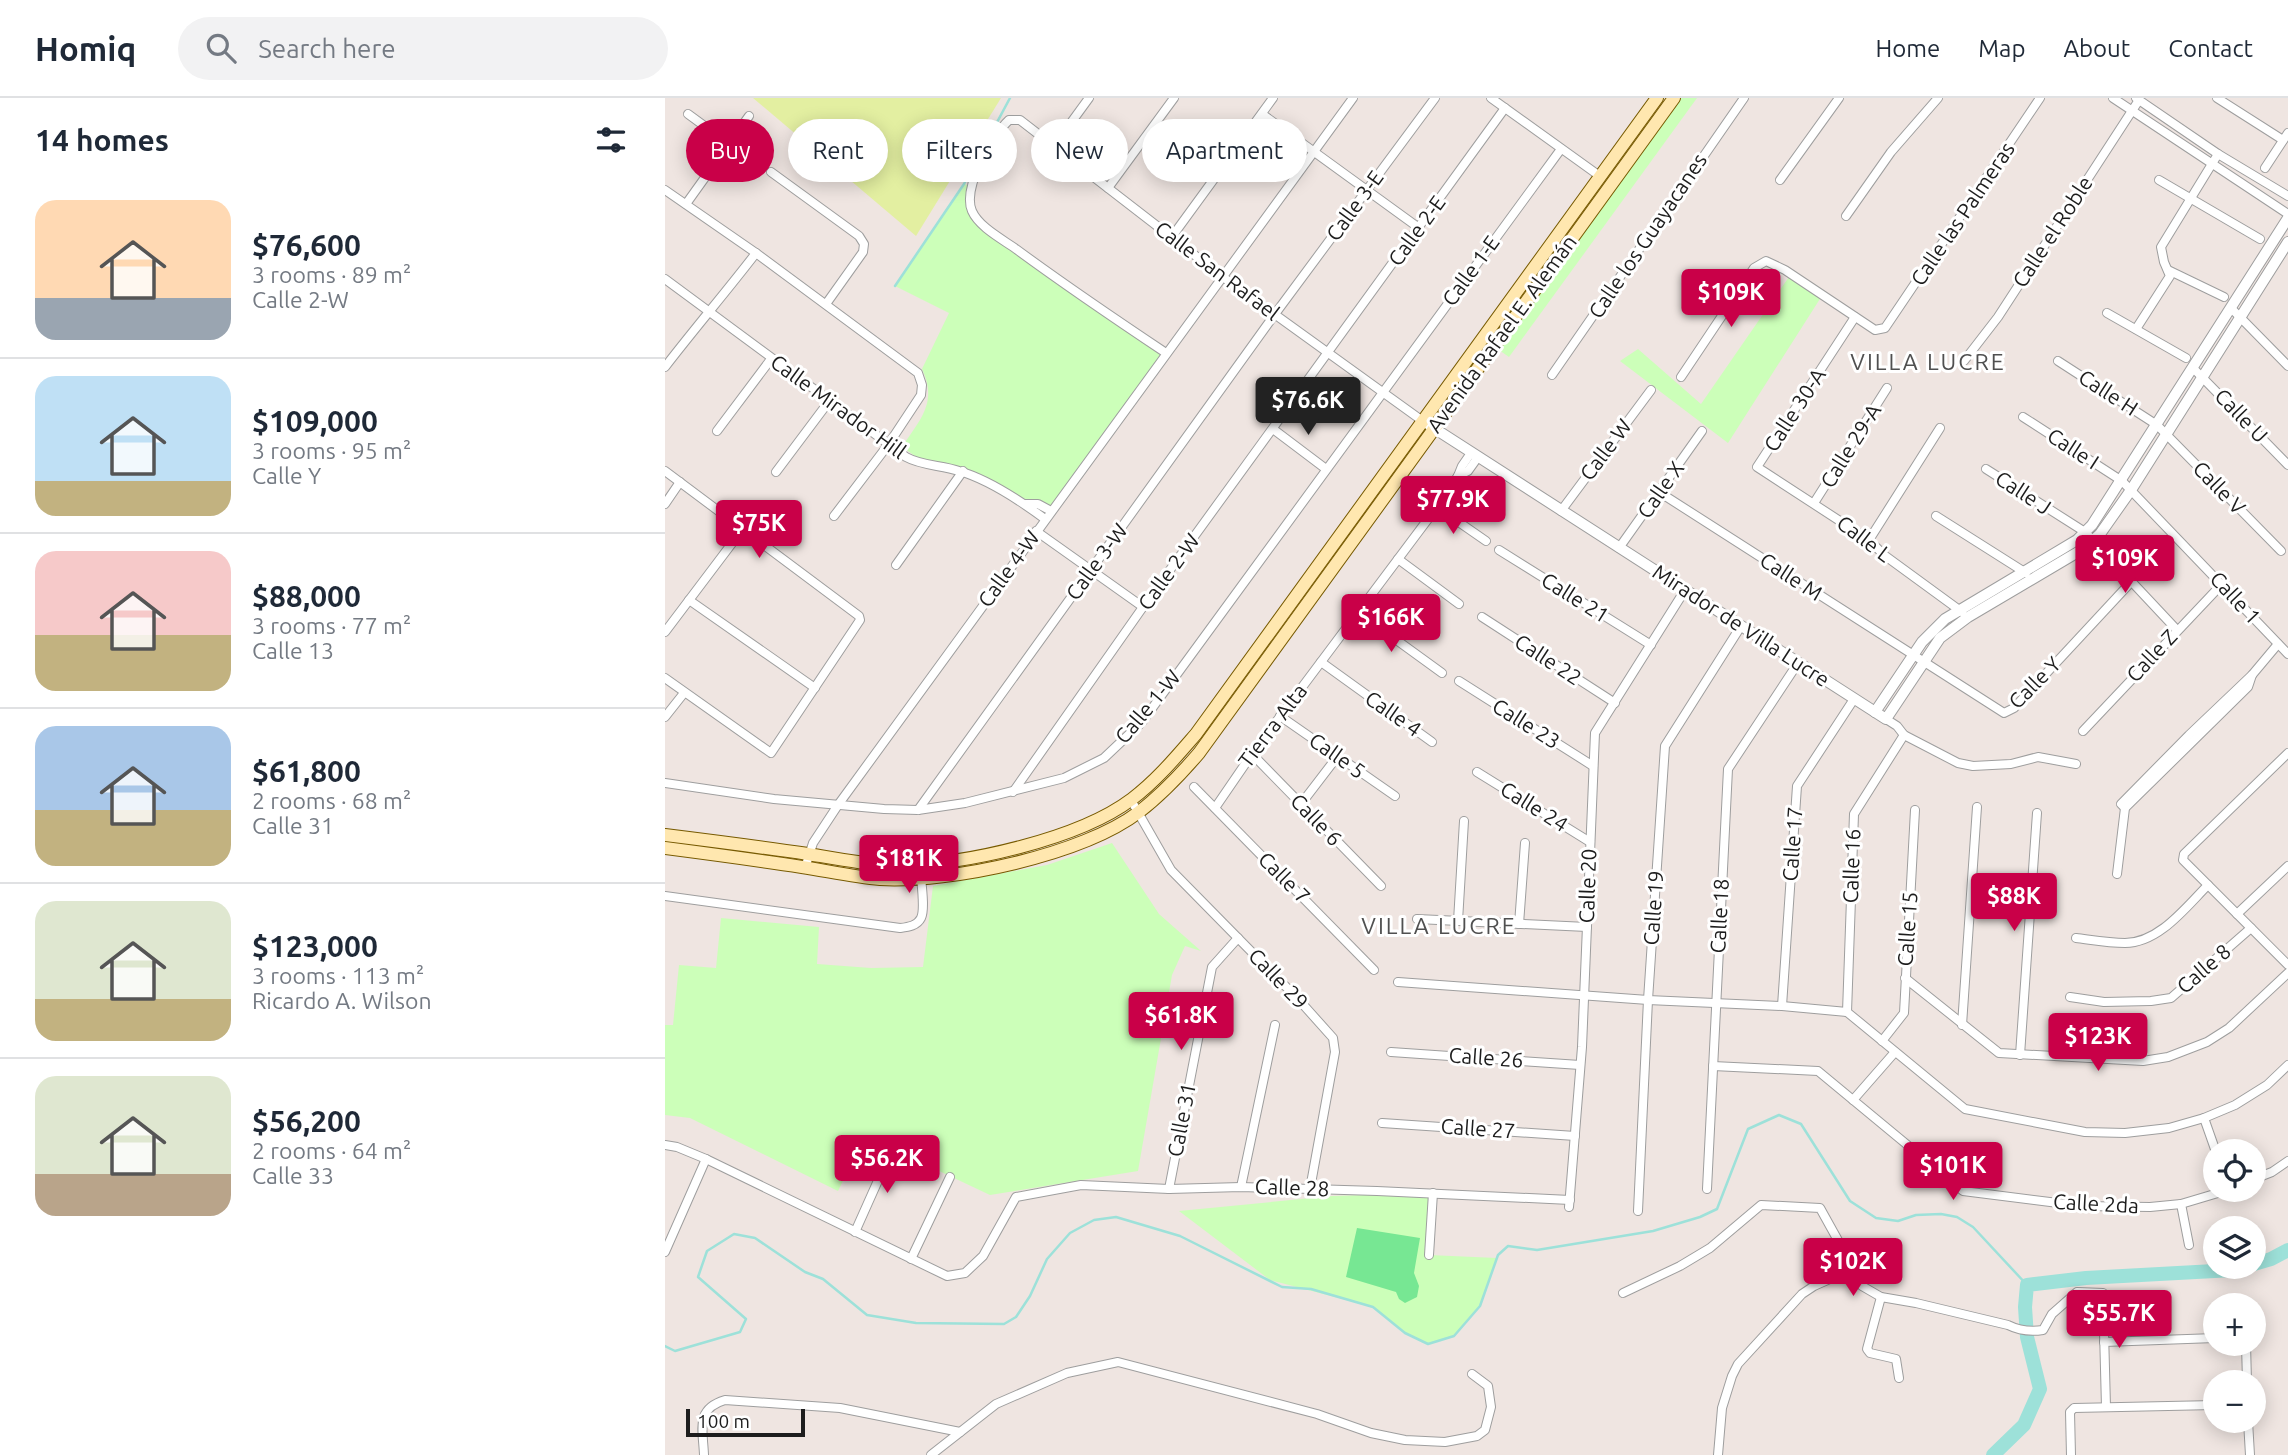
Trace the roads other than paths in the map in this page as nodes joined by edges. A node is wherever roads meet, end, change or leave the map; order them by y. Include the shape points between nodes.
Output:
1 (1089, 98) edge
2 (1174, 98) edge
3 (1273, 98) edge
4 (1353, 98) edge
5 (1435, 98) edge
6 (1491, 98) edge
7 (1657, 98) edge
8 (1674, 98) edge
9 (1744, 98) edge
10 (1839, 98) edge
11 (1938, 98) edge
12 (2040, 98) edge
13 (2113, 98) edge
14 (2217, 98) edge
15 (2138, 99) edge
16 (1505, 108) junction
17 (2132, 111) junction
18 (688, 114) dead end
19 (1262, 114) junction
20 (749, 116) dead end
21 (695, 119) edge
22 (747, 119) edge
23 (1074, 119) edge
24 (1031, 128) edge
25 (2285, 136) edge
26 (1562, 149) junction
27 (1313, 151) junction
28 (2218, 154) junction
29 (2213, 162) junction
30 (2265, 168) dead end
31 (774, 174) edge
32 (1601, 177) junction
33 (1780, 180) dead end
34 (2159, 180) dead end
35 (702, 182) edge
36 (1100, 182) edge
37 (1108, 188) junction
38 (665, 190) edge
39 (1367, 190) junction
40 (2288, 197) edge
41 (2190, 200) junction
42 (687, 204) junction
43 (1846, 216) dead end
44 (2288, 216) edge
45 (1419, 228) junction
46 (1171, 238) junction
47 (2260, 239) dead end
48 (2288, 242) edge
49 (2269, 249) junction
50 (756, 253) junction
51 (2284, 260) edge
52 (2168, 270) junction
53 (1223, 277) junction
54 (665, 279) edge
55 (2224, 297) dead end
56 (826, 304) junction
57 (2231, 308) junction
58 (711, 312) junction
59 (2107, 313) dead end
60 (1275, 314) junction
61 (1855, 317) junction
62 (2240, 317) junction
63 (2136, 329) junction
64 (1166, 353) junction
65 (1328, 353) junction
66 (771, 359) junction
67 (1964, 361) dead end
68 (2058, 361) dead end
69 (2190, 363) junction
70 (2288, 366) edge
71 (665, 367) edge
72 (1552, 375) dead end
73 (2202, 376) junction
74 (1681, 377) dead end
75 (1887, 388) dead end
76 (1651, 390) dead end
77 (1381, 393) junction
78 (830, 400) junction
79 (2023, 417) dead end
80 (1429, 425) junction
81 (1940, 428) dead end
82 (1273, 429) junction
83 (2161, 429) junction
84 (717, 431) dead end
85 (1702, 431) dead end
86 (888, 445) junction
87 (1474, 455) junction
88 (2288, 465) edge
89 (1757, 467) joint
90 (1326, 468) junction
91 (1986, 469) dead end
92 (665, 471) edge
93 (963, 471) junction
94 (776, 472) dead end
95 (680, 482) junction
96 (2126, 485) junction
97 (1659, 492) junction
98 (1814, 503) junction
99 (665, 504) edge
100 (1027, 504) junction
101 (1437, 507) junction
102 (1051, 511) junction
103 (1561, 511) junction
104 (834, 516) dead end
105 (1935, 516) dead end
106 (1045, 519) junction
107 (742, 530) junction
108 (1036, 531) junction
109 (2085, 532) junction
110 (1869, 540) junction
111 (1486, 541) dead end
112 (2093, 541) junction
113 (1619, 548) junction
114 (1499, 551) dead end
115 (2281, 551) dead end
116 (1398, 559) junction
117 (896, 565) dead end
118 (1091, 570) junction
119 (2024, 571) junction
120 (2034, 578) junction
121 (2132, 581) junction
122 (2222, 584) junction
123 (1685, 590) junction
124 (689, 600) junction
125 (1459, 604) dead end
126 (1143, 607) junction
127 (1358, 612) junction
128 (1964, 613) junction
129 (1482, 617) dead end
130 (1741, 626) junction
131 (2176, 629) junction
132 (665, 632) edge
133 (2278, 644) junction
134 (1651, 645) junction
135 (2288, 654) edge
136 (1918, 658) junction
137 (1321, 662) junction
138 (1798, 663) junction
139 (1442, 673) dead end
140 (665, 678) edge
141 (1459, 681) dead end
142 (815, 688) junction
143 (684, 693) junction
144 (1854, 699) junction
145 (1615, 703) junction
146 (1875, 712) junction
147 (1280, 716) junction
148 (665, 717) edge
149 (1886, 719) junction
150 (2083, 731) dead end
151 (1904, 735) junction
152 (1432, 741) dead end
153 (2288, 753) edge
154 (1252, 754) junction
155 (1337, 757) junction
156 (2075, 764) dead end
157 (1593, 766) junction
158 (1477, 772) dead end
159 (665, 783) edge
160 (1194, 787) dead end
161 (1013, 792) junction
162 (1395, 796) dead end
163 (1131, 800) junction
164 (1301, 804) junction
165 (838, 805) junction
166 (1977, 807) dead end
167 (1215, 808) junction
168 (918, 810) junction
169 (1915, 810) dead end
170 (2036, 813) dead end
171 (1137, 814) junction
172 (1464, 821) dead end
173 (665, 835) edge
174 (1590, 842) junction
175 (1525, 843) dead end
176 (665, 848) edge
177 (807, 861) junction
178 (919, 864) junction
179 (2288, 866) edge
180 (2117, 874) dead end
181 (921, 878) junction
182 (2208, 885) junction
183 (1381, 886) dead end
184 (665, 896) edge
185 (2237, 914) junction
186 (1417, 919) dead end
187 (1458, 921) junction
188 (1519, 924) junction
189 (1587, 927) junction
190 (2251, 928) junction
191 (1238, 938) junction
192 (2076, 939) dead end
193 (2288, 964) edge
194 (1374, 970) dead end
195 (2288, 973) edge
196 (1905, 978) junction
197 (1398, 982) dead end
198 (1584, 996) junction
199 (2070, 997) dead end
200 (1647, 1000) junction
201 (1716, 1003) junction
202 (1782, 1006) junction
203 (1847, 1012) junction
204 (1275, 1025) dead end
205 (1962, 1025) junction
206 (1882, 1041) junction
207 (1391, 1052) dead end
208 (1895, 1052) junction
209 (2020, 1055) junction
210 (1580, 1065) junction
211 (2288, 1065) edge
212 (1713, 1066) junction
213 (1853, 1100) junction
214 (2204, 1118) junction
215 (1382, 1123) dead end
216 (1575, 1136) junction
217 (2211, 1139) edge
218 (665, 1146) edge
219 (893, 1147) dead end
220 (706, 1160) junction
221 (2288, 1161) edge
222 (2266, 1175) edge
223 (950, 1177) dead end
224 (1241, 1187) junction
225 (1169, 1189) junction
226 (1310, 1189) junction
227 (1707, 1189) dead end
228 (1433, 1194) junction
229 (2203, 1197) edge
230 (1569, 1204) joint
231 (2181, 1204) junction
232 (1638, 1211) dead end
233 (855, 1232) junction
234 (2189, 1244) dead end
235 (665, 1252) edge
236 (1429, 1255) dead end
237 (911, 1259) junction
238 (1850, 1270) junction
239 (1623, 1293) dead end
240 (1881, 1297) junction
241 (2203, 1338) edge
242 (2104, 1342) junction
243 (1472, 1374) dead end
244 (1899, 1378) dead end
245 (2203, 1405) edge
246 (2106, 1407) junction
247 (960, 1432) junction
248 (2249, 1433) edge
249 (704, 1455) edge
250 (931, 1455) edge
251 (1717, 1455) edge
252 (2071, 1455) edge
253 (2250, 1455) edge

1 - 23 street
2 - 37 street
3 - 19 street
4 - 27 street, Calle 4-W
5 - 39 street, Calle 3-E
6 - 16 street
7 - 32 main road, Avenida Rafael E. Alemán
8 - 80 main road, Avenida Rafael E. Alemán
9 - 72 street, Calle los Guayacanes
10 - 33 street
11 - 43 street via 1891,152
12 - 61 street, Calle las Palmeras via 1885,328 1875,330
13 - 17 street
14 - 25 street
15 - 17 street, Calle el Roble
15 - 28 street
16 - 26 street
16 - 45 street, Calle 2-E
17 - 29 street
17 - 67 street, Calle el Roble via 1998,317
18 - 21 street
19 - 27 street
19 - 46 street
20 - 22 street
24 - 64 street, Calle San Rafael via 1013,118 1006,122 973,178 970,206 974,216
25 - 30 street
26 - 32 street
26 - 77 street, Calle 1-E
27 - 39 street
27 - 53 street, Calle 4-W
28 - 29 street
28 - 40 street
29 - 41 street
29 - 44 street
31 - 56 street via 864,244
32 - 80 main road, Avenida Rafael E. Alemán
34 - 41 street
35 - 42 street
36 - 37 street, Calle San Rafael
37 - 46 street, Calle San Rafael
38 - 42 street
39 - 45 street
39 - 60 street, Calle 3-E
41 - 47 street
41 - 52 street via 2161,247
42 - 50 street
44 - 49 street
45 - 65 street, Calle 2-E
46 - 53 street, Calle San Rafael
48 - 51 street
49 - 51 street
49 - 57 street
50 - 56 street
50 - 58 street
51 - 62 street
52 - 55 street
52 - 63 street via 2170,276
53 - 60 street, Calle San Rafael
53 - 64 street, Calle 4-W
54 - 58 street, Calle Mirador Hill
56 - 86 street via 918,373 921,395
57 - 62 street
57 - 69 street
58 - 66 street, Calle Mirador Hill
58 - 71 street
59 - 63 street, Calle U
60 - 65 street, Calle San Rafael
60 - 118 street, Calle 3-W
61 - 74 street via 1766,261 1754,268
61 - 89 street, Calle 30-A
62 - 70 street
62 - 73 street
63 - 69 street, Calle U
64 - 102 street, Calle 4-W
65 - 77 street, Calle San Rafael
65 - 82 street, Calle 2-W
66 - 78 street, Calle Mirador Hill
66 - 84 street
68 - 83 street, Calle H
69 - 73 street, Calle U
69 - 83 street
73 - 83 street
73 - 88 street, Calle U
75 - 98 street, Calle 29-A
76 - 103 street, Calle W
77 - 80 street, Calle San Rafael
77 - 90 street, Calle 1-W
78 - 86 street, Calle Mirador Hill
78 - 94 street
79 - 96 street, Calle I
80 - 87 street, Mirador de Villa Lucre
80 - 163 main road, Avenida Rafael E. Alemán via 1196,734
80 - 171 main road, Avenida Rafael E. Alemán via 1199,753
81 - 110 street
82 - 90 street
82 - 126 street, Calle 2-W
83 - 96 street
83 - 115 street, Calle V
85 - 97 street, Calle X
86 - 93 street, Calle Mirador Hill via 915,462
86 - 104 street
87 - 101 street, Tierra Alta
87 - 103 street, Mirador de Villa Lucre
89 - 98 street, Calle L
90 - 161 street, Calle 1-W via 1142,722 1104,758 1064,778
91 - 109 street, Calle J
92 - 95 street
93 - 100 street, Calle Mirador Hill
93 - 117 street
95 - 99 street
95 - 107 street
96 - 109 street
96 - 112 street
96 - 122 street, Calle 1
97 - 113 street, Calle X
97 - 136 street, Calle M
98 - 110 street, Calle L
100 - 102 street, Calle Mirador Hill
100 - 106 street, Calle Mirador Hill
101 - 111 street
101 - 116 street, Tierra Alta
102 - 106 street, Calle 4-W
103 - 113 street, Mirador de Villa Lucre
105 - 119 street
106 - 108 street, Calle 4-W
107 - 124 street
107 - 142 street via 859,616 860,623
108 - 118 street
108 - 165 street, Calle 4-W
109 - 112 street, Calle J
109 - 119 street
110 - 128 street, Calle L
112 - 120 street
112 - 121 street, Calle J
113 - 123 street, Mirador de Villa Lucre
114 - 134 street, Calle 21
116 - 125 street
116 - 127 street, Tierra Alta
118 - 126 street
118 - 168 street, Calle 3-W
119 - 120 street
119 - 128 street
120 - 128 street
121 - 131 street, Calle J
121 - 136 street, Calle Y via 2009,712 1999,711
122 - 131 street, Calle Z
122 - 133 street, Calle 1
123 - 130 street, Mirador de Villa Lucre
123 - 134 street, Calle 20
124 - 132 street
124 - 142 street
126 - 161 street, Calle 2-W
127 - 137 street, Tierra Alta
127 - 139 street
128 - 136 street via 1936,634
129 - 145 street, Calle 22
130 - 138 street, Mirador de Villa Lucre
130 - 200 street, Calle 19 via 1665,746
131 - 150 street, Calle Z
133 - 135 street, Calle 1
133 - 180 street via 2125,808
134 - 145 street, Calle 20
136 - 146 street
136 - 149 street
137 - 147 street, Tierra Alta
137 - 152 street, Calle 4
138 - 144 street, Mirador de Villa Lucre
138 - 201 street, Calle 18 via 1728,769
140 - 143 street
141 - 157 street, Calle 23
142 - 143 street via 771,753
143 - 148 street
144 - 146 street, Mirador de Villa Lucre
144 - 202 street, Calle 17 via 1797,786
145 - 157 street, Calle 20 via 1595,733
146 - 149 street, Mirador de Villa Lucre
147 - 154 street, Tierra Alta
147 - 155 street, Calle 5
149 - 151 street, Mirador de Villa Lucre
151 - 156 street, Mirador de Villa Lucre via 1973,766 2038,757
151 - 203 street, Calle 16 via 1854,814
153 - 182 street via 2184,854 2183,860
154 - 164 street, Calle 6
154 - 167 street, Tierra Alta
155 - 162 street, Calle 5
155 - 164 street
157 - 174 street, Calle 20
158 - 174 street, Calle 24
159 - 165 street, Calle 1-W
160 - 167 street, Calle 7
161 - 168 street, Calle 1-W
163 - 171 street, Calle 29
163 - 178 main road, Avenida Rafael E. Alemán via 1056,836
164 - 183 street, Calle 6
165 - 168 street, Calle 1-W
165 - 177 street, Calle 4-W
166 - 205 street
167 - 194 street, Calle 7
169 - 196 street, Calle 15
170 - 209 street
171 - 181 main road, Avenida Rafael E. Alemán via 1062,850
171 - 191 street, Calle 29 via 1171,870
172 - 187 street
173 - 177 main road, Avenida Rafael E. Alemán
174 - 189 street, Calle 20
175 - 188 street
176 - 177 main road, Avenida Rafael E. Alemán
177 - 178 main road, Avenida Rafael E. Alemán
177 - 181 main road, Avenida Rafael E. Alemán via 878,879
178 - 181 street
179 - 185 street
181 - 184 street via 920,920 900,928
182 - 185 street
182 - 192 street via 2147,939 2128,943
185 - 190 street
186 - 187 street
187 - 188 street
188 - 189 street
189 - 198 street, Calle 20
190 - 193 street
190 - 199 street, Calle 8 via 2171,998 2103,1002
191 - 225 street, Calle 31 via 1212,967
191 - 226 street, Calle 29 via 1333,1038 1335,1052
195 - 209 street via 2229,1028 2168,1057 2143,1061
196 - 205 street
196 - 206 street, Calle 15 via 1904,1013
197 - 198 street
198 - 200 street
198 - 210 street, Calle 20
200 - 201 street
200 - 232 street, Calle 19
201 - 202 street
201 - 212 street, Calle 18
202 - 203 street
203 - 206 street
204 - 224 street
205 - 209 street via 1999,1054
206 - 208 street
207 - 210 street, Calle 26
208 - 213 street
208 - 214 street via 1965,1109 2085,1132 2169,1128
210 - 216 street, Calle 20
211 - 214 street via 2235,1105
212 - 213 street, Calle 2da via 1818,1070
212 - 227 street, Calle 18
213 - 231 street, Calle 2da via 1963,1191 2082,1206
214 - 217 street
215 - 216 street, Calle 27
216 - 230 street, Calle 20
218 - 220 street
219 - 233 street
220 - 233 street
220 - 235 street
221 - 222 street
223 - 237 street
224 - 225 street, Calle 28
224 - 226 street, Calle 28
225 - 237 street, Calle 28 via 1081,1185 1016,1197 983,1256 965,1273 947,1276
226 - 228 street, Calle 28
228 - 230 street, Calle 28
228 - 236 street
229 - 231 street, Calle 2da
231 - 234 street
233 - 237 street
238 - 239 street via 1820,1208 1761,1205 1710,1248
238 - 240 street via 1862,1286
238 - 251 street via 1803,1294 1738,1364 1722,1408
240 - 242 street via 2035,1331 2043,1330 2052,1314 2077,1292 2103,1293
240 - 244 street via 1867,1349 1896,1359
241 - 242 street
242 - 246 street
243 - 247 street via 1488,1386 1491,1407 1485,1430 1477,1436 1444,1442 1371,1433 1317,1414 1118,1362 1067,1373 996,1404
245 - 246 street
246 - 252 street via 2071,1410
247 - 249 street via 839,1408 725,1400 703,1417
247 - 250 street
248 - 253 street

